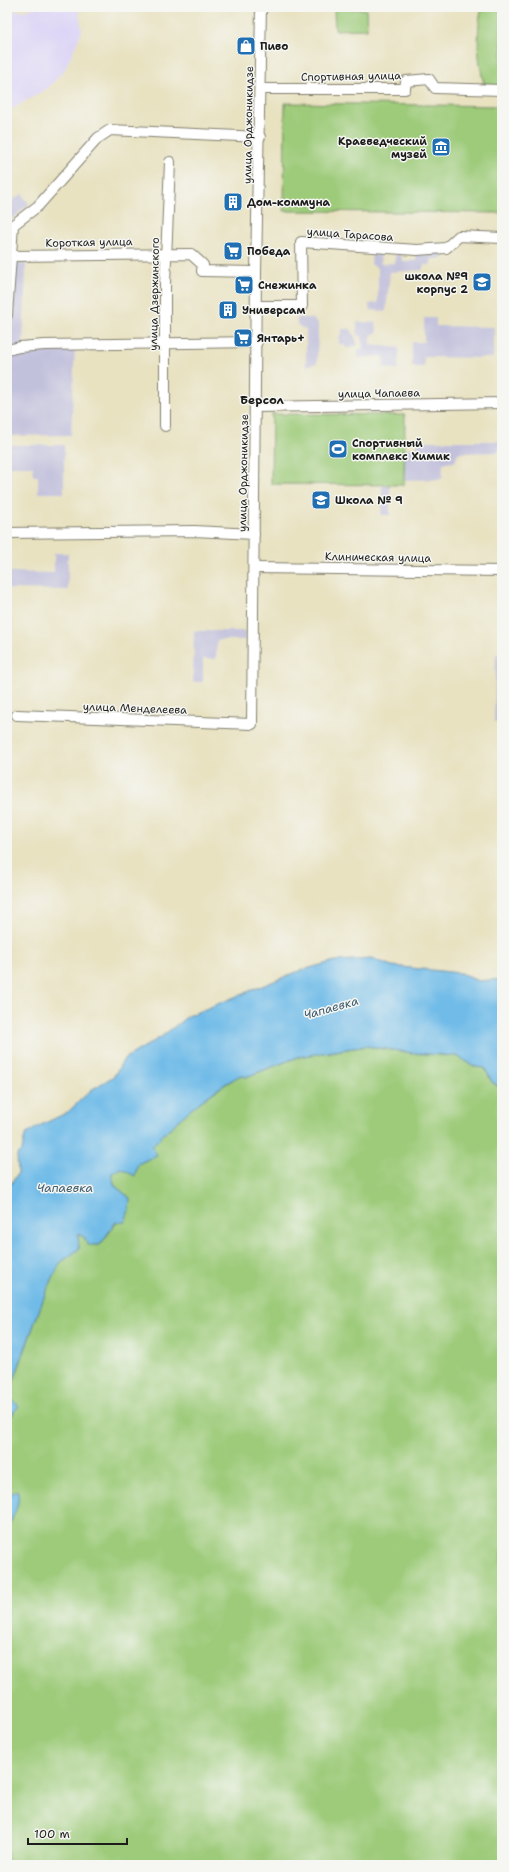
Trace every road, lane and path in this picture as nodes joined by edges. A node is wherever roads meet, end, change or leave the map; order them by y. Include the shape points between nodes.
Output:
1 (261, 7) edge
2 (260, 89) junction
3 (502, 90) edge
4 (260, 137) junction
5 (170, 162) dead end
6 (502, 238) edge
7 (167, 254) junction
8 (12, 256) junction
9 (256, 272) junction
10 (256, 306) junction
11 (7, 315) edge
12 (165, 342) junction
13 (257, 342) junction
14 (7, 350) edge
15 (502, 403) edge
16 (256, 407) junction
17 (165, 426) dead end
18 (7, 533) edge
19 (254, 534) junction
20 (254, 568) junction
21 (502, 571) edge
22 (17, 715) dead end
23 (252, 724) joint

1 - 2 street, улица Орджоникидзе
2 - 3 street, Спортивная улица via 405,88 406,81 429,79 435,88
2 - 4 street, улица Орджоникидзе
4 - 8 street via 110,130 98,138 38,206 13,225
4 - 9 street, улица Орджоникидзе
5 - 7 street, улица Дзержинского
6 - 10 street, улица Тарасова via 459,236 446,248 417,250 301,242 302,306
7 - 8 street, Короткая улица
7 - 9 street, Короткая улица via 191,254 202,265 202,271
7 - 12 street, улица Дзержинского
8 - 11 street
9 - 10 street, улица Орджоникидзе
10 - 13 street, улица Орджоникидзе
12 - 13 street
12 - 14 street via 44,345
12 - 17 street, улица Дзержинского
13 - 16 street, улица Орджоникидзе
15 - 16 street, улица Чапаева
16 - 19 street, улица Орджоникидзе
18 - 19 street via 194,531
19 - 20 street, улица Орджоникидзе
20 - 21 street, Клиническая улица
20 - 23 street, улица Орджоникидзе
22 - 23 street, улица Менделеева

